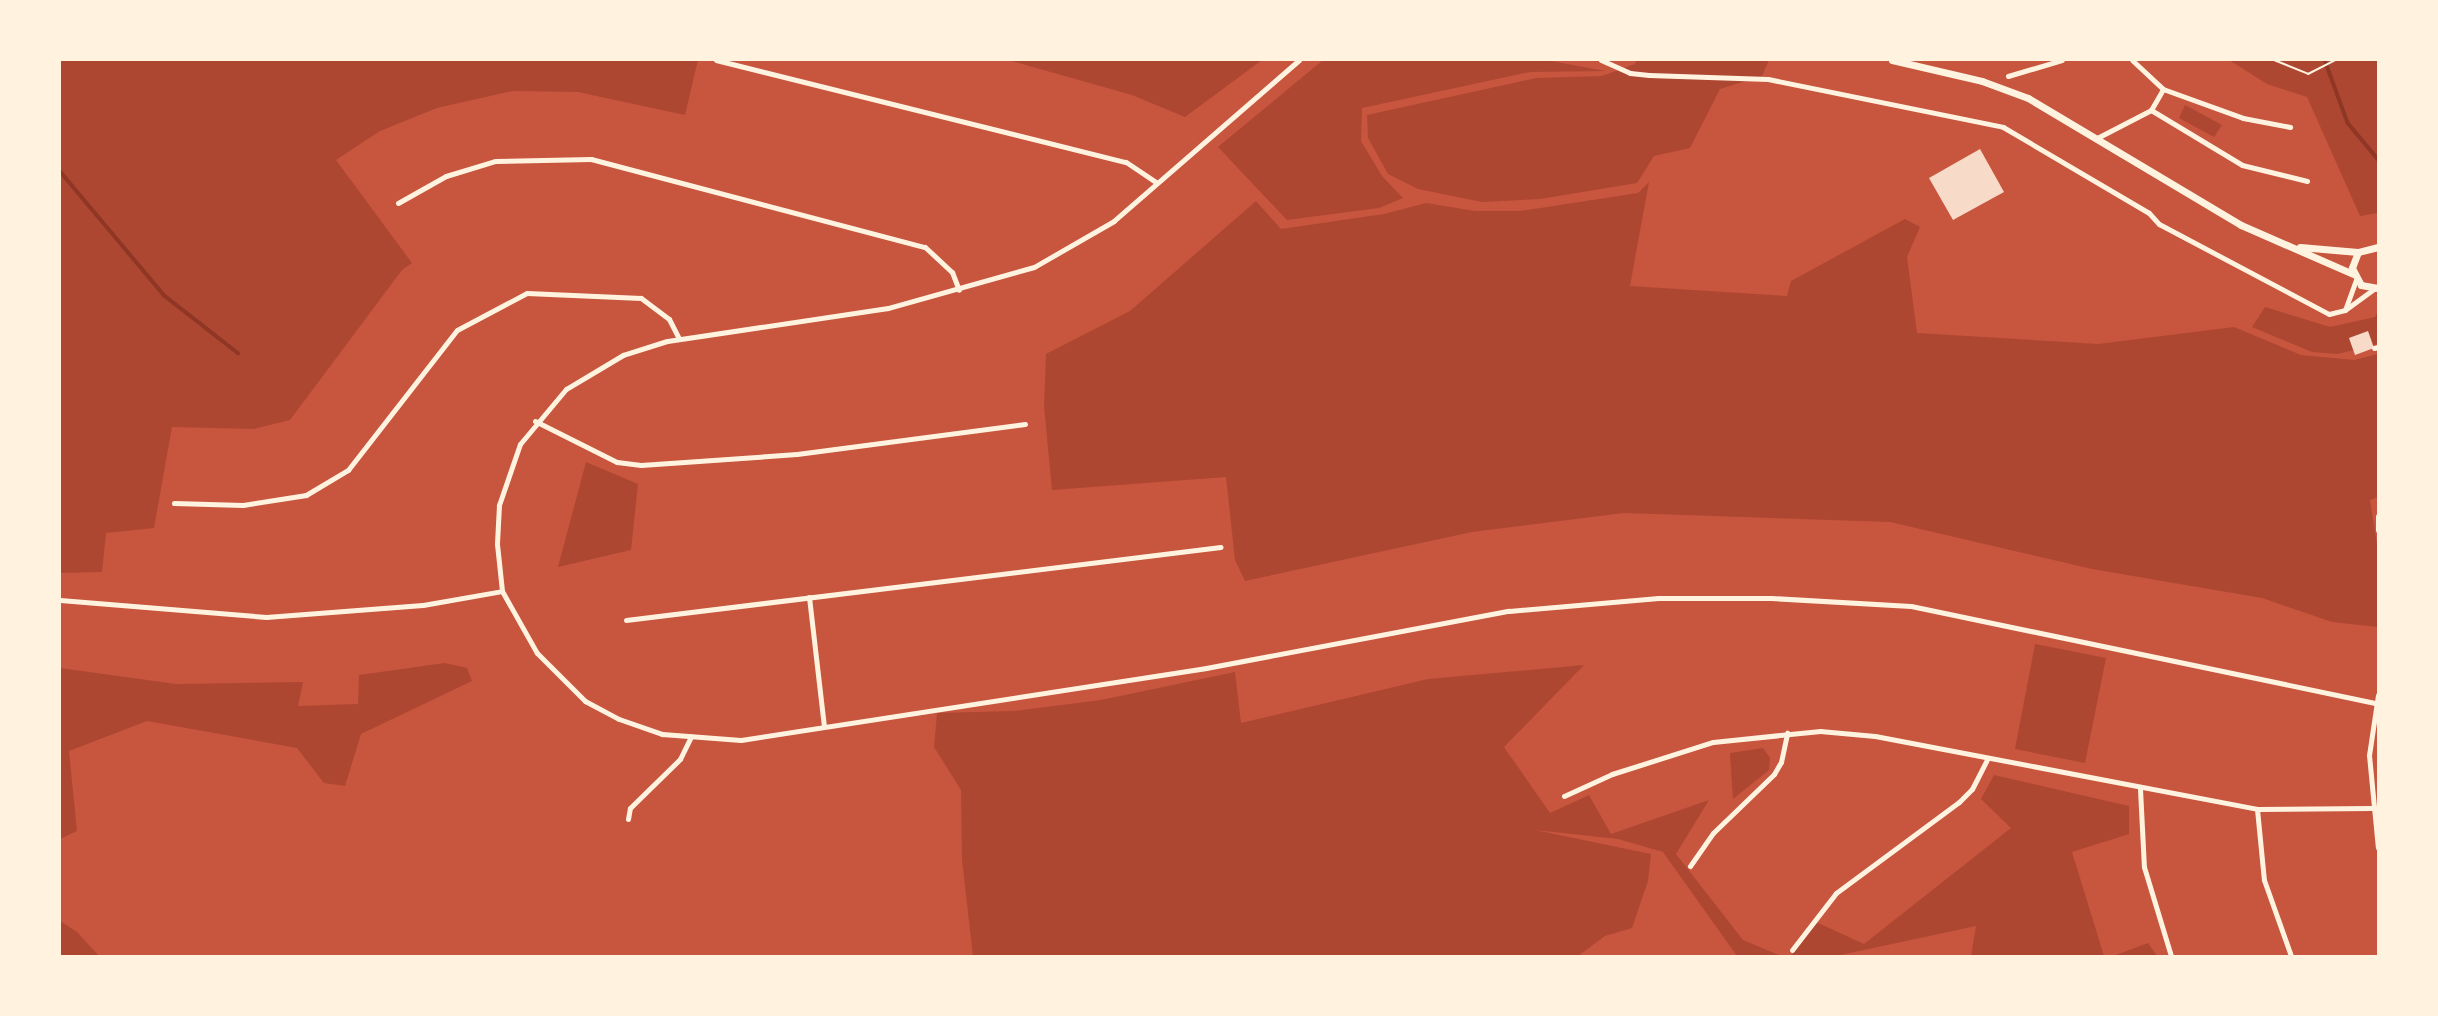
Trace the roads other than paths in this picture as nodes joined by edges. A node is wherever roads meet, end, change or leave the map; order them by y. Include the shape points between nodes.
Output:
1 (716, 60) edge
2 (1299, 60) edge
3 (1601, 60) edge
4 (1892, 60) edge
5 (2062, 60) edge
6 (2132, 60) edge
7 (2008, 76) dead end
8 (2163, 89) junction
9 (2151, 110) junction
10 (2290, 127) dead end
11 (2097, 138) junction
12 (2307, 181) dead end
13 (1157, 183) junction
14 (398, 203) dead end
15 (2289, 245) junction
16 (2378, 247) edge
17 (2358, 252) junction
18 (2354, 277) junction
19 (2376, 288) edge
20 (959, 290) junction
21 (2345, 310) junction
22 (679, 340) junction
23 (535, 421) junction
24 (1025, 424) dead end
25 (174, 503) dead end
26 (2378, 516) edge
27 (2378, 530) edge
28 (1221, 547) dead end
29 (502, 592) junction
30 (809, 597) junction
31 (60, 600) edge
32 (626, 620) dead end
33 (2378, 695) edge
34 (2375, 703) junction
35 (824, 726) junction
36 (1787, 733) junction
37 (691, 736) junction
38 (2369, 755) junction
39 (2378, 755) edge
40 (1987, 759) junction
41 (2140, 789) junction
42 (1564, 796) dead end
43 (2372, 808) junction
44 (2257, 809) junction
45 (628, 819) dead end
46 (2377, 835) edge
47 (2378, 848) edge
48 (1689, 866) dead end
49 (1792, 950) dead end
50 (2171, 957) edge
51 (2291, 957) edge

1 - 13 street via 1126,162
2 - 13 street
3 - 21 street via 1630,73 1768,79 2003,127 2150,213 2159,223 2329,314
4 - 11 street via 2016,94
5 - 7 street
6 - 8 street
8 - 9 street
8 - 10 street via 2243,118
9 - 11 street
9 - 12 street via 2242,164
11 - 15 street via 2241,225
13 - 20 street via 1079,245 1034,267
14 - 20 street via 446,176 495,161 591,159 925,247 952,272
15 - 17 street
15 - 18 street
16 - 17 street
17 - 18 street
18 - 19 street
18 - 21 street
19 - 21 street
20 - 22 street via 888,308
22 - 23 street via 623,355 593,370 566,388
22 - 25 street via 658,307 641,298 527,293 457,330 348,470 306,495 243,505
23 - 24 street via 617,462 641,465 797,454
23 - 29 street via 509,468 499,505 496,544
26 - 27 street
28 - 30 street
29 - 31 street via 368,611 266,617
29 - 37 street via 537,653 584,701 662,734
30 - 32 street
30 - 35 street
33 - 34 street
34 - 35 street via 1911,607 1771,598 1658,598 1509,611 1206,668
34 - 38 street
35 - 37 street via 741,740
36 - 40 street via 1875,736
36 - 42 street via 1713,742 1612,774
36 - 48 street via 1782,762 1774,774 1713,833
37 - 45 street via 680,759 631,808
38 - 39 street
38 - 43 street
40 - 41 street
40 - 49 street via 1972,789 1959,802 1836,893
41 - 44 street
41 - 50 street via 2144,867
43 - 44 street
43 - 46 street
44 - 51 street via 2264,880
46 - 47 street

